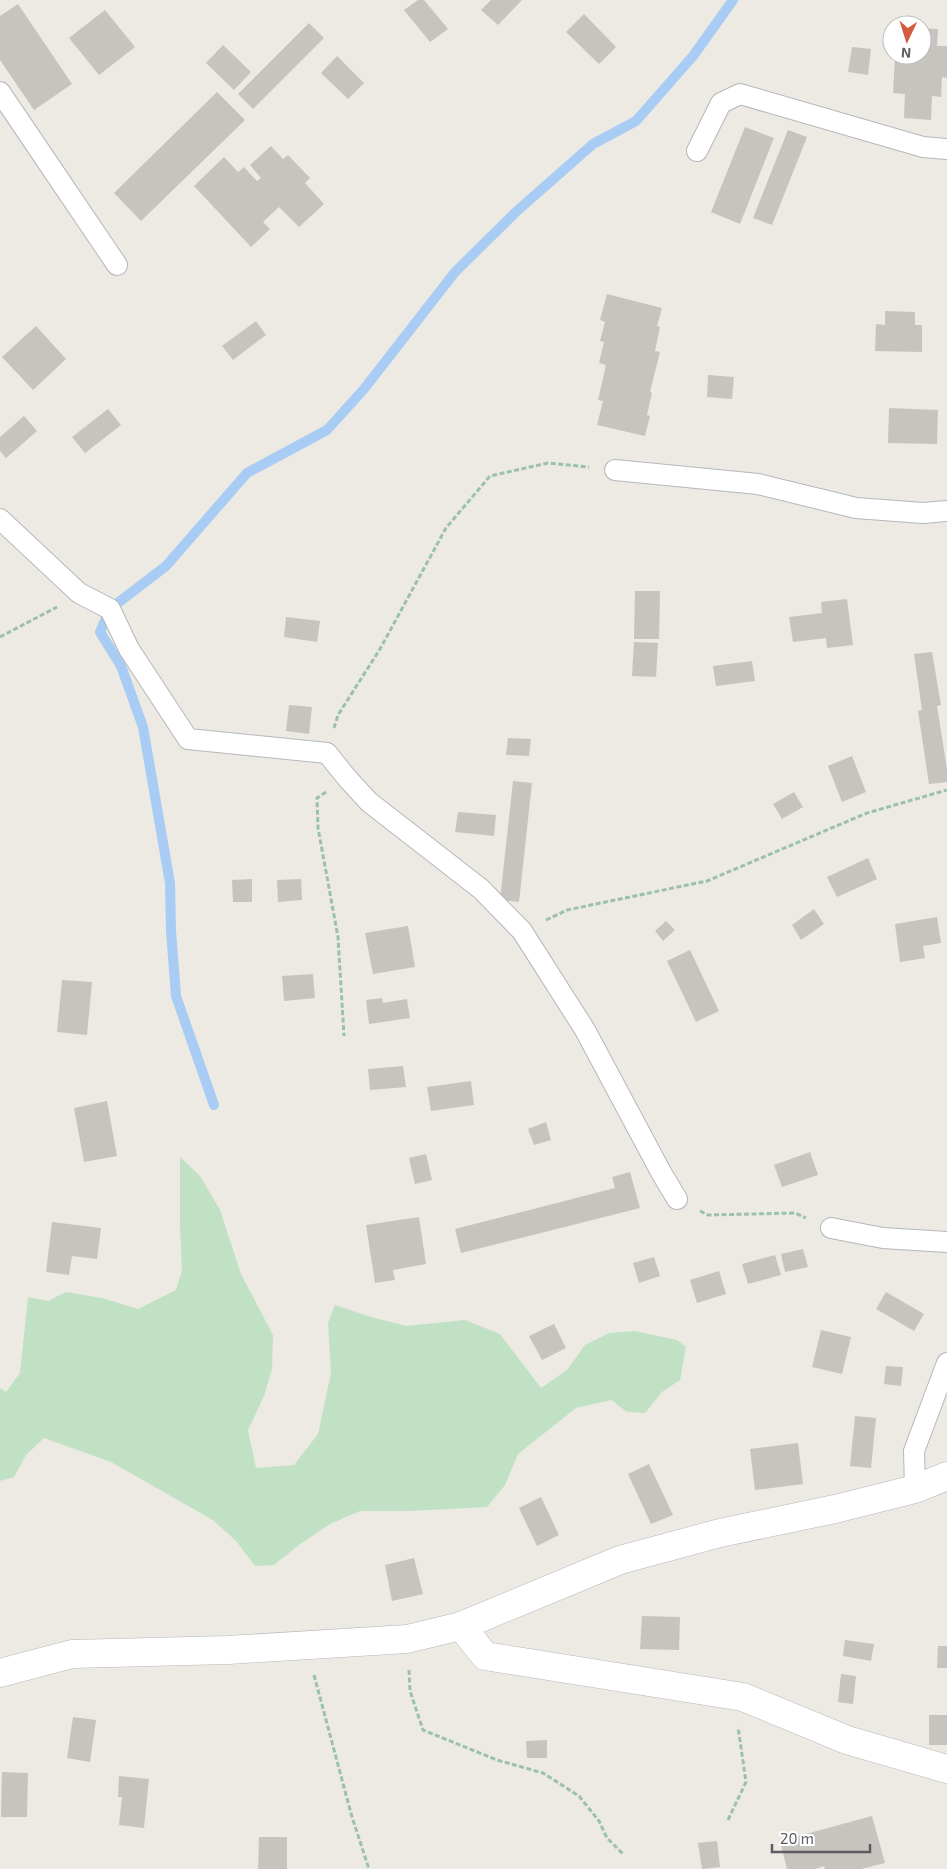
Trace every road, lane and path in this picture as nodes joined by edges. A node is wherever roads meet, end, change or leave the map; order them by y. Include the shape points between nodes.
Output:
1 (0, 92) edge
2 (947, 149) edge
3 (697, 151) dead end
4 (117, 265) dead end
5 (615, 470) joint
6 (947, 511) edge
7 (0, 519) edge
8 (79, 593) junction
9 (0, 637) edge
10 (328, 753) junction
11 (347, 778) junction
12 (947, 790) edge
13 (522, 931) junction
14 (344, 1036) dead end
15 (677, 1199) joint
16 (831, 1228) joint
17 (947, 1242) edge
18 (947, 1363) edge
19 (947, 1476) edge
20 (914, 1490) junction
21 (460, 1626) junction
22 (407, 1639) junction
23 (306, 1645) junction
24 (0, 1673) edge
25 (743, 1697) junction
26 (947, 1769) edge
27 (728, 1820) dead end
28 (623, 1854) dead end
29 (369, 1869) edge

1 - 4 lane
2 - 3 lane via 923,146 740,94 721,103
5 - 6 lane via 758,484 856,508 923,513
5 - 10 path via 548,463 490,476 446,528 380,649 338,715
7 - 8 lane
8 - 9 path
8 - 10 lane via 110,609 129,649 188,739
10 - 11 lane
11 - 13 lane via 369,802 481,889
11 - 14 path via 317,798 318,828 338,937
12 - 13 path via 867,813 707,881 567,910
13 - 15 lane via 585,1030
15 - 16 path via 708,1215 796,1213
16 - 17 lane via 882,1238
18 - 20 lane via 914,1451
19 - 20 street
20 - 21 street via 720,1533 620,1560
21 - 22 street
21 - 25 street via 485,1656
22 - 23 street
22 - 28 path via 410,1691 423,1730 497,1760 543,1773 580,1796 607,1838
23 - 24 street via 72,1654
23 - 29 path
25 - 26 street via 847,1740
25 - 27 path via 738,1728 746,1782

